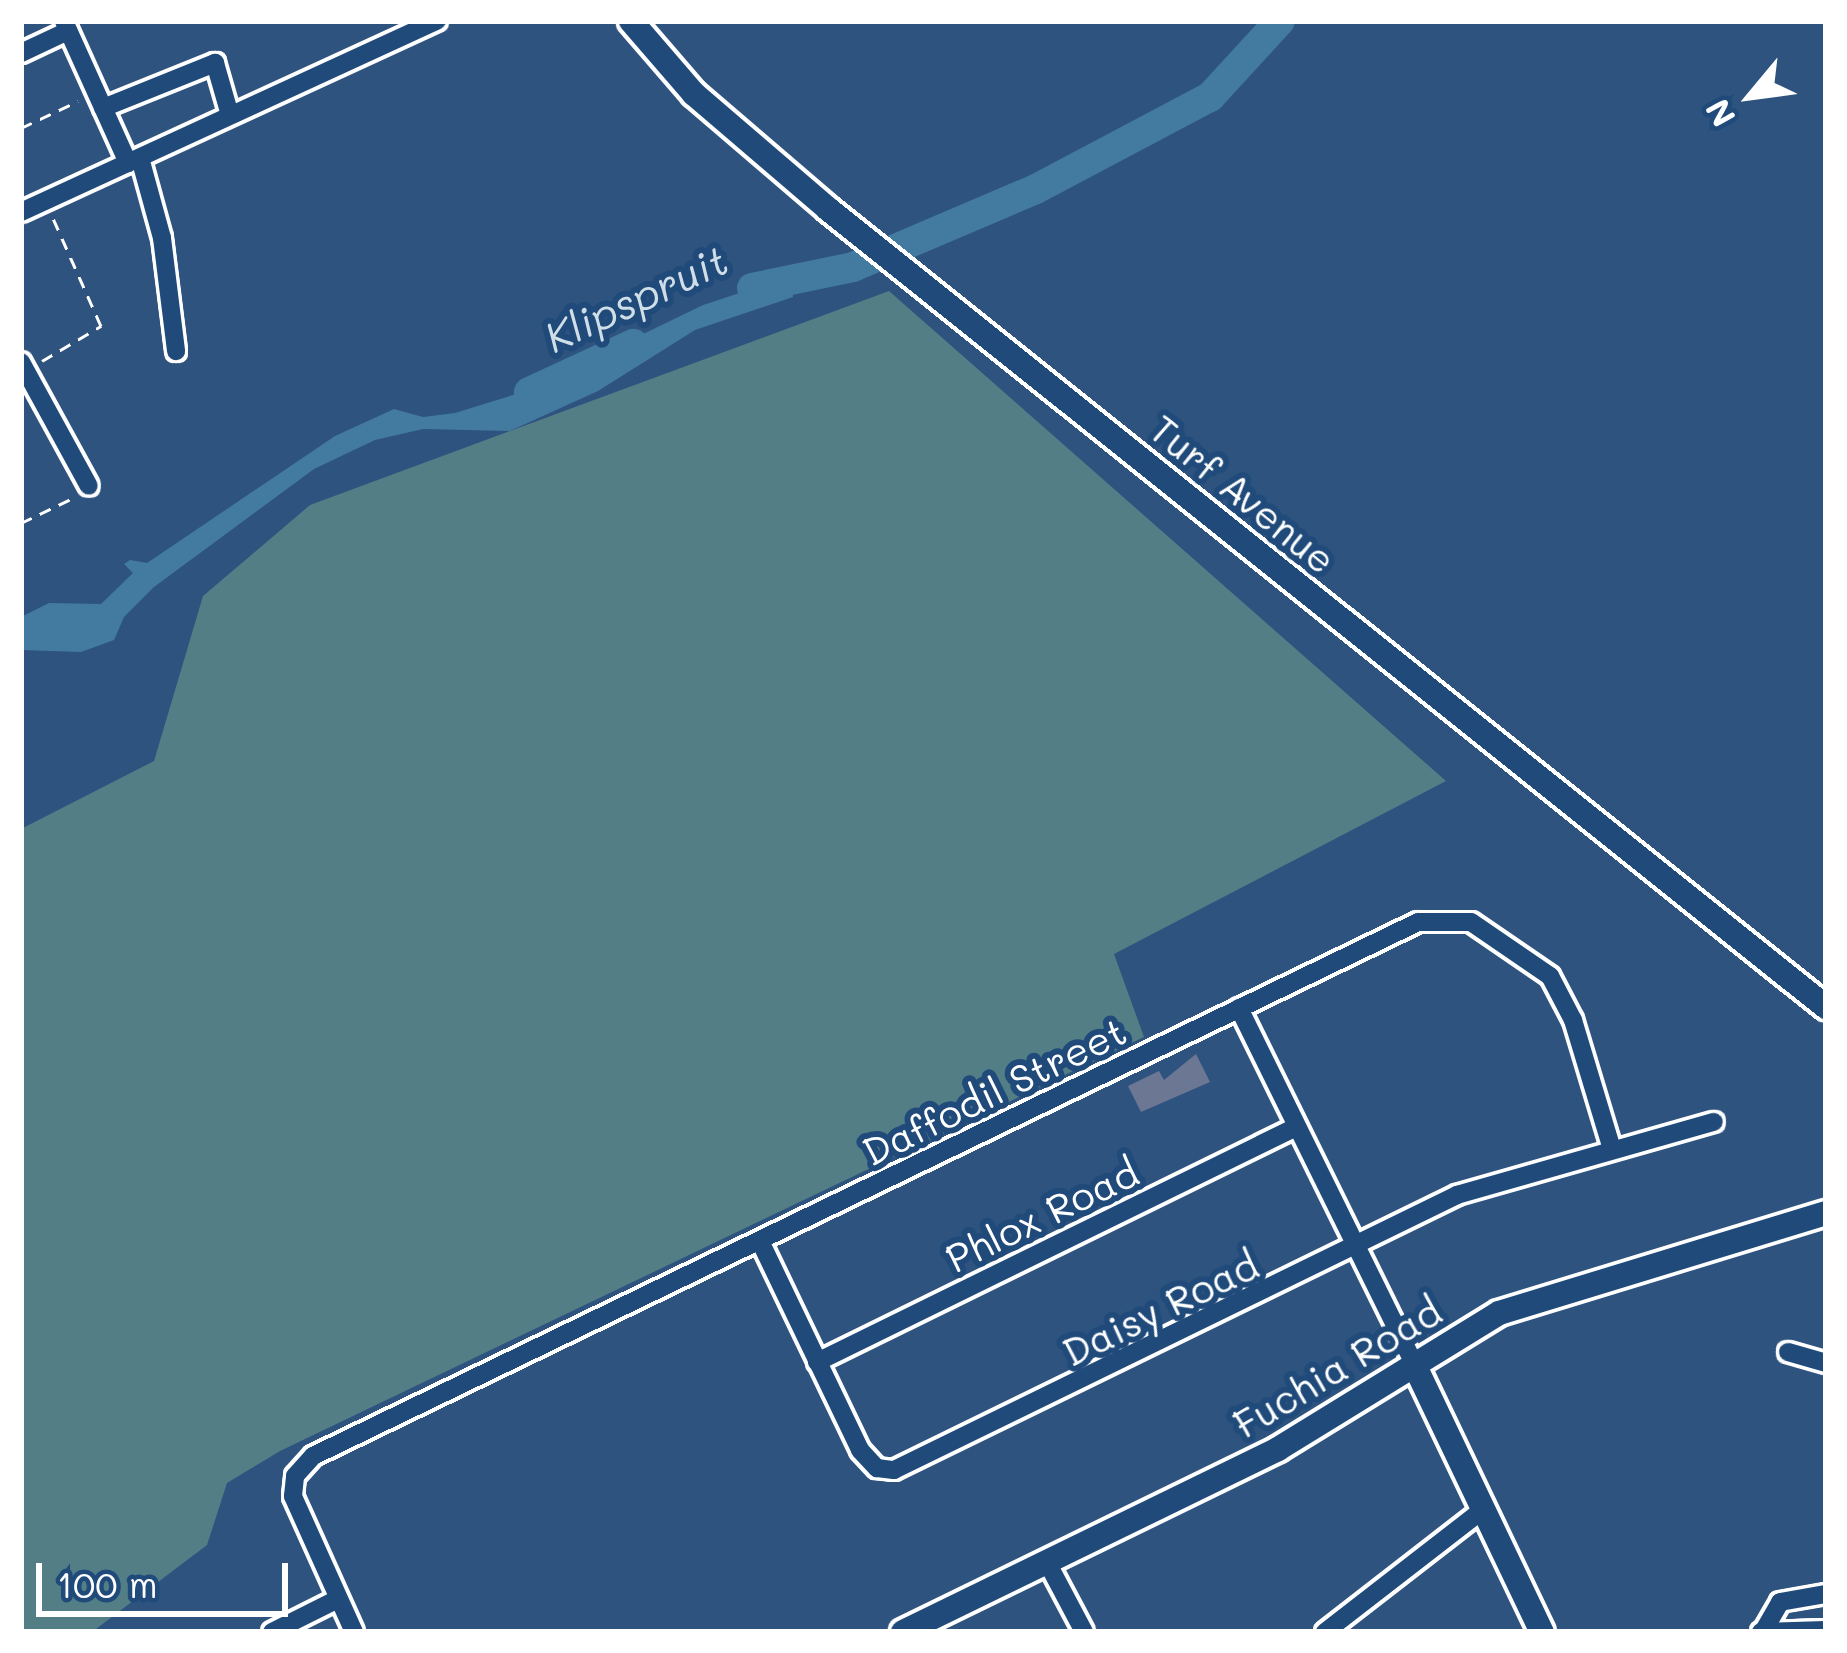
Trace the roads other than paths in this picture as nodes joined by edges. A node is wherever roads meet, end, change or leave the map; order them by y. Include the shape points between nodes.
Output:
1 (437, 21) edge
2 (631, 21) edge
3 (66, 26) edge
4 (21, 53) edge
5 (100, 100) junction
6 (230, 115) junction
7 (134, 160) junction
8 (21, 212) edge
9 (176, 351) dead end
10 (24, 378) edge
11 (89, 486) road end
12 (1239, 1007) junction
13 (1826, 1007) edge
14 (1714, 1122) dead end
15 (1296, 1127) junction
16 (1612, 1150) junction
17 (1826, 1213) edge
18 (760, 1241) junction
19 (1356, 1249) junction
20 (1788, 1352) dead end
21 (817, 1361) junction
22 (1826, 1363) edge
23 (1414, 1364) junction
24 (1482, 1510) junction
25 (1047, 1562) junction
26 (1826, 1594) edge
27 (338, 1599) junction
28 (931, 1626) edge
29 (1826, 1630) edge
30 (1540, 1631) edge
31 (272, 1632) edge
32 (354, 1632) edge
33 (903, 1632) edge
34 (1084, 1632) edge
35 (1325, 1632) edge
36 (1763, 1632) edge

1 - 6 street
2 - 13 main road, Turf Avenue via 694,94 828,209
3 - 4 street
3 - 5 street
5 - 6 street via 215,63
5 - 7 street
6 - 7 street
7 - 8 street
7 - 9 street via 162,238
10 - 11 street
12 - 15 street
12 - 16 street, Daffodil Street via 1418,922 1471,922 1557,984
12 - 18 street, Daffodil Street
14 - 16 street, Daisy Road
15 - 19 street
15 - 21 street, Phlox Road
16 - 19 street, Daisy Road via 1456,1195
17 - 23 main road, Fuchia Road via 1516,1306
18 - 21 street, Daisy Road
18 - 27 street, Daffodil Street via 299,1468 296,1507
19 - 21 street, Daisy Road via 903,1468 877,1468 865,1457
19 - 23 street
20 - 22 street
23 - 24 main road
23 - 25 main road, Fuchia Road via 1278,1449
24 - 30 main road
24 - 35 street
25 - 28 main road, Fuchia Road
25 - 34 street
26 - 36 street via 1780,1602
27 - 31 street
27 - 32 street
28 - 33 main road, Fuchia Road
29 - 36 street

